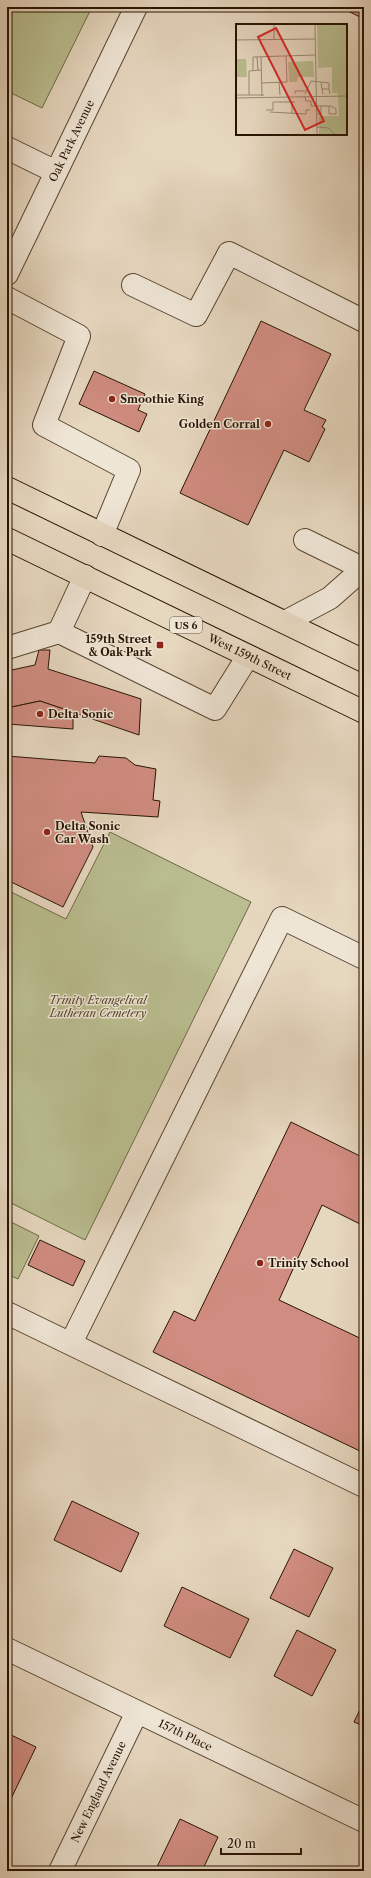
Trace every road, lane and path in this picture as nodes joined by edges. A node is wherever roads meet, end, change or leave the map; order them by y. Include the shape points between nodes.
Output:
1 (136, 7) edge
2 (7, 148) edge
3 (56, 172) junction
4 (7, 274) edge
5 (133, 285) dead end
6 (7, 298) edge
7 (364, 321) edge
8 (7, 488) edge
9 (102, 534) junction
10 (7, 539) edge
11 (305, 540) dead end
12 (364, 569) edge
13 (85, 576) junction
14 (364, 586) edge
15 (285, 622) junction
16 (59, 632) junction
17 (7, 648) edge
18 (248, 656) junction
19 (364, 661) edge
20 (364, 712) edge
21 (364, 958) edge
22 (7, 1313) edge
23 (71, 1343) junction
24 (364, 1486) edge
25 (7, 1649) edge
26 (137, 1712) junction
27 (364, 1821) edge
28 (60, 1871) edge

1 - 3 street, Oak Park Avenue
2 - 3 street
3 - 4 street, Oak Park Avenue
5 - 7 street via 196,316 230,253
6 - 9 street via 79,336 44,425 129,470
8 - 9 main road
9 - 15 main road
10 - 13 main road, West 159th Street / US 6
11 - 12 street
12 - 14 street
12 - 15 street via 330,598
13 - 16 street
13 - 18 main road, West 159th Street / US 6
15 - 19 main road
16 - 17 street
16 - 18 street via 215,709
18 - 20 main road, West 159th Street / US 6
21 - 23 street via 282,918
22 - 23 street
23 - 24 street
25 - 26 street, 157th Place
26 - 27 street, 157th Place
26 - 28 street, New England Avenue

